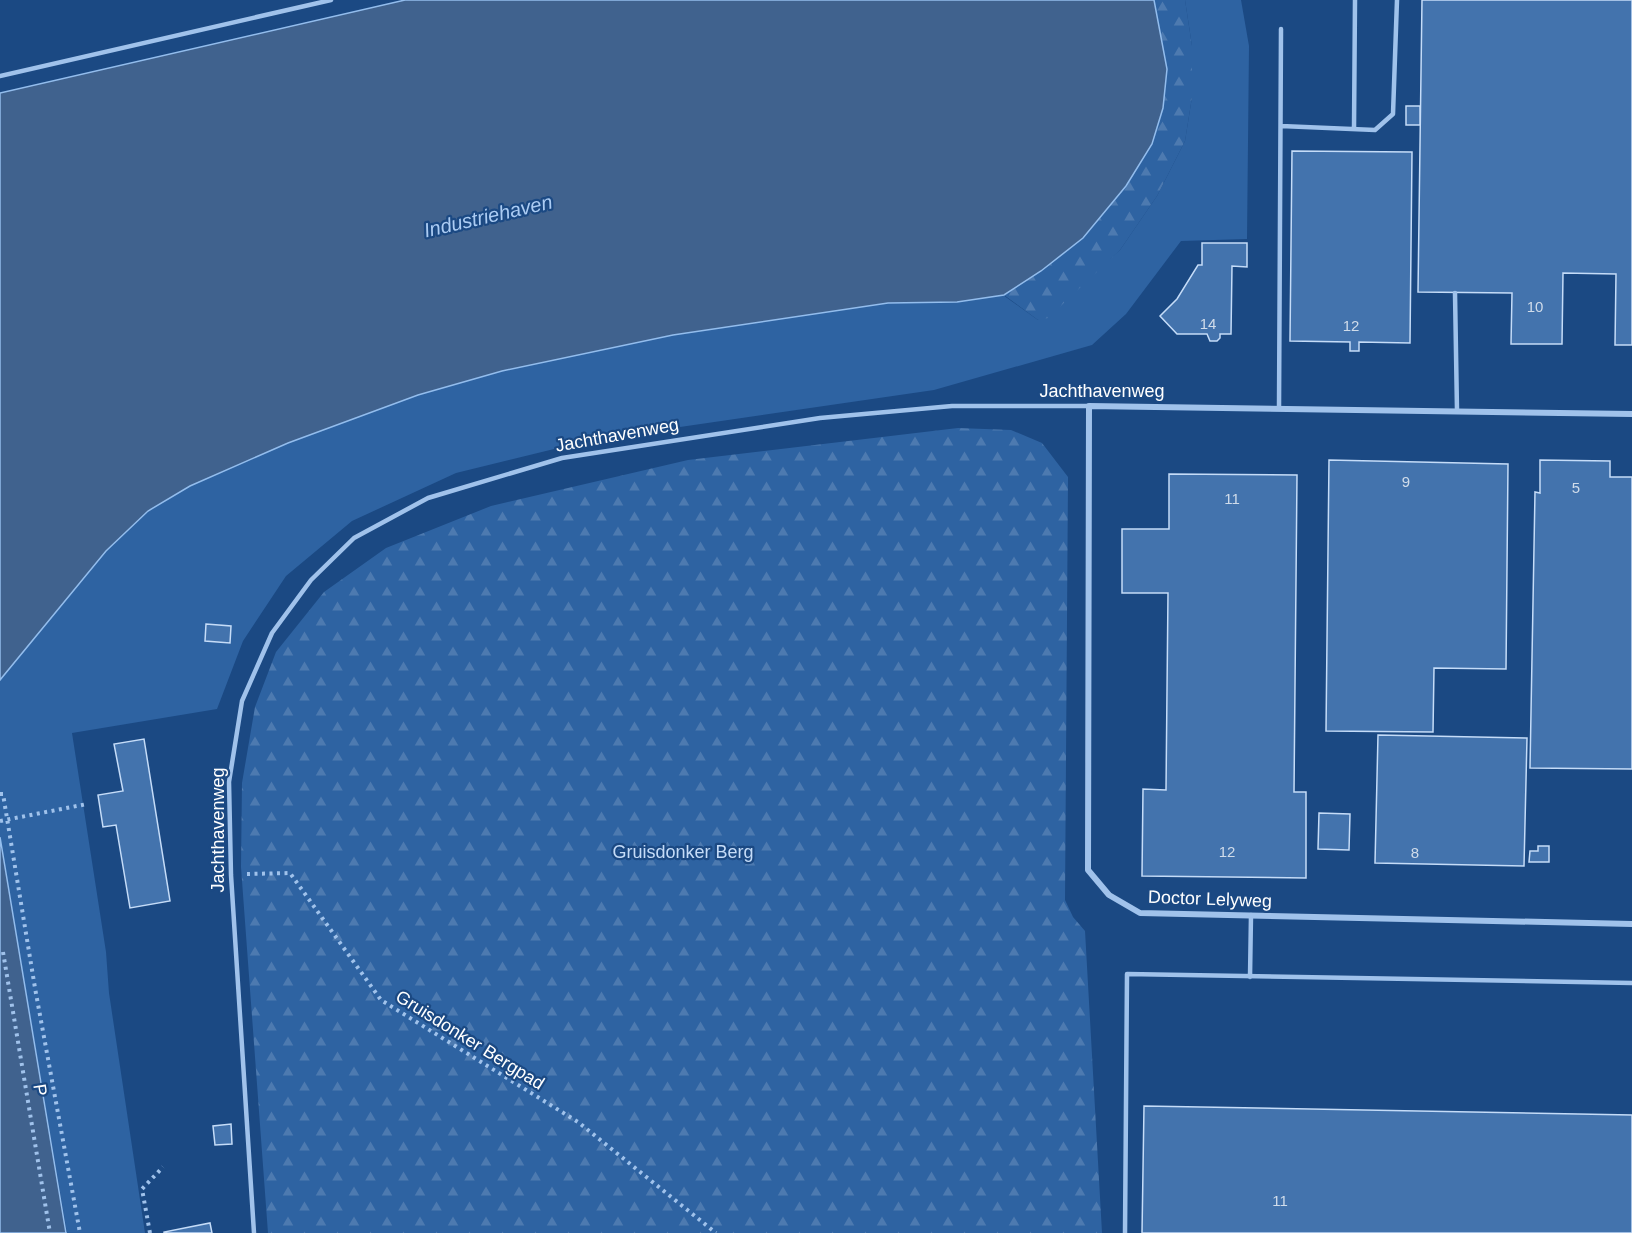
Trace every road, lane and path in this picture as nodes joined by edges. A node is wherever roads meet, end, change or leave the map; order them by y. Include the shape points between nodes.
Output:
1 (331, 0) edge
2 (1355, 0) edge
3 (1397, 0) edge
4 (1281, 29) dead end
5 (0, 76) edge
6 (1281, 126) junction
7 (1354, 129) junction
8 (1455, 292) dead end
9 (1089, 405) junction
10 (1279, 408) junction
11 (1457, 411) junction
12 (1632, 414) edge
13 (0, 794) edge
14 (87, 804) dead end
15 (8, 819) junction
16 (0, 821) edge
17 (231, 875) junction
18 (1251, 915) junction
19 (1632, 924) edge
20 (3, 952) dead end
21 (1250, 977) junction
22 (1632, 983) edge
23 (163, 1167) dead end
24 (50, 1233) edge
25 (80, 1233) edge
26 (150, 1233) edge
27 (254, 1233) edge
28 (716, 1233) edge
29 (1125, 1233) edge

1 - 5 lane
2 - 7 lane
3 - 7 lane via 1393,114 1375,130
4 - 6 lane
6 - 7 lane
6 - 10 lane
8 - 11 lane
9 - 10 street, Jachthavenweg
9 - 17 lane, Jachthavenweg via 952,406 832,417 562,458 428,498 363,533 311,580 272,633 242,701 229,782
9 - 18 street, Doctor Lelyweg via 1088,870 1109,895 1140,913
10 - 11 street, Jachthavenweg
11 - 12 street, Jachthavenweg
13 - 15 path
14 - 15 path
15 - 16 path
15 - 25 path
17 - 27 lane, Jachthavenweg
17 - 28 path, Gruisdonker Bergpad via 290,873 381,1000 578,1122
18 - 19 street, Doctor Lelyweg
18 - 21 lane
20 - 24 path, P
21 - 22 lane
21 - 29 lane via 1127,974
23 - 26 path via 142,1189

